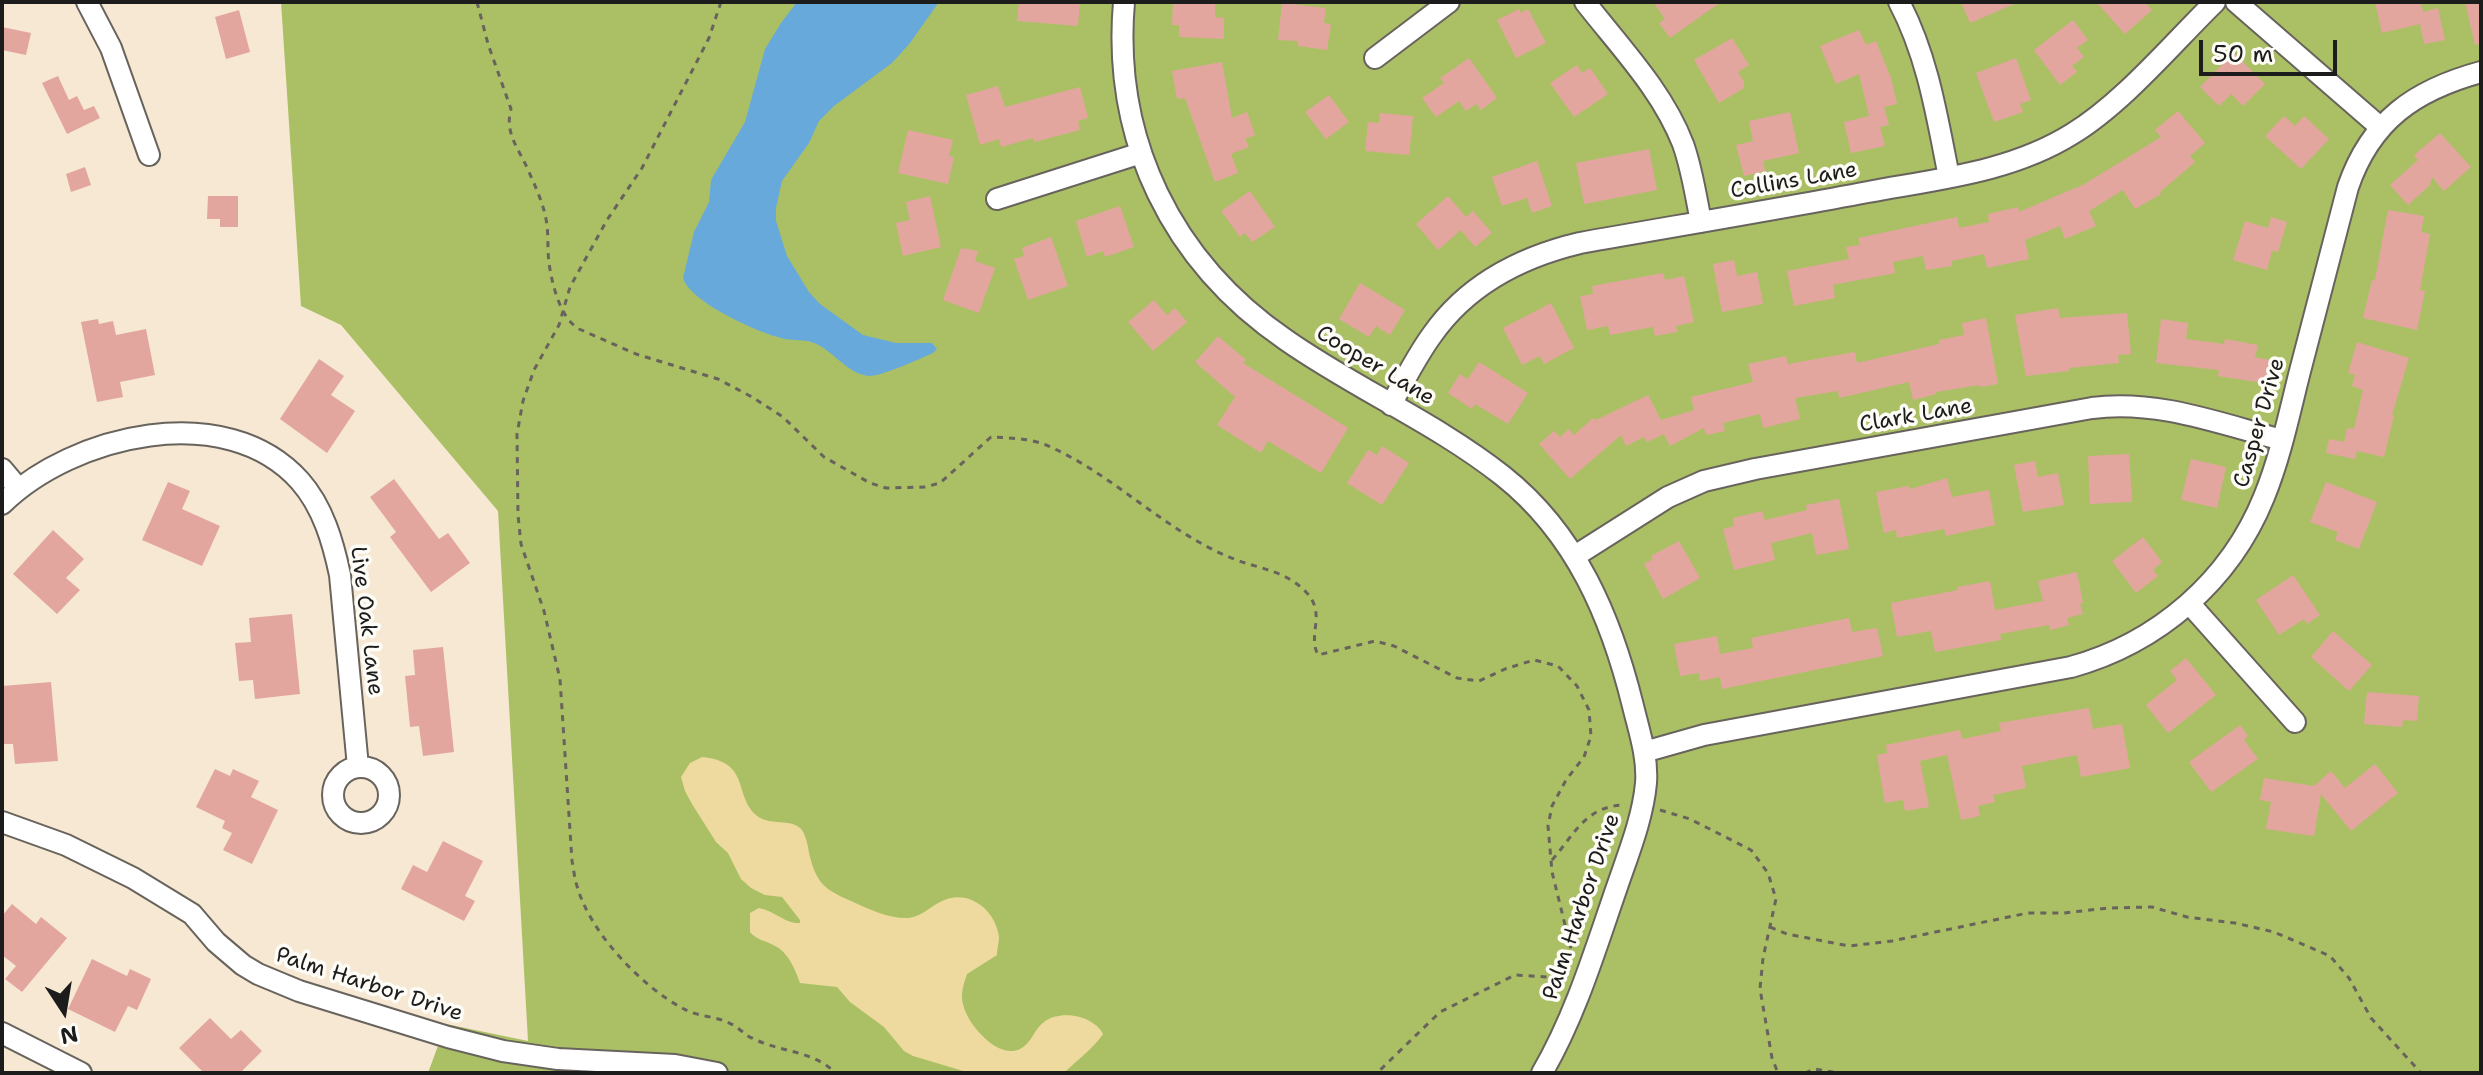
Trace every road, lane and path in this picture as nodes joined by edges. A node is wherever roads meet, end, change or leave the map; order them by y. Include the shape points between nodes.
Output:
1 (87, 2) edge
2 (477, 2) edge
3 (721, 2) edge
4 (1124, 2) edge
5 (1449, 2) edge
6 (1585, 2) edge
7 (1899, 2) edge
8 (2215, 2) edge
9 (2236, 2) edge
10 (1375, 58) dead end
11 (2481, 72) edge
12 (2380, 127) junction
13 (1141, 153) junction
14 (149, 155) dead end
15 (1949, 177) junction
16 (997, 199) dead end
17 (1701, 222) junction
18 (563, 310) junction
19 (1391, 405) junction
20 (2282, 440) junction
21 (2, 469) edge
22 (18, 488) junction
23 (2, 504) edge
24 (1575, 556) junction
25 (2189, 603) junction
26 (2295, 722) dead end
27 (1644, 752) junction
28 (358, 767) dead end
29 (1642, 806) junction
30 (2, 822) edge
31 (1552, 860) junction
32 (1770, 927) junction
33 (2, 1033) edge
34 (81, 1073) edge
35 (717, 1073) edge
36 (836, 1073) edge
37 (1377, 1073) edge
38 (1542, 1073) edge
39 (1778, 1073) edge
40 (1805, 1073) edge
41 (1839, 1073) edge
42 (2421, 1073) edge

1 - 14 street via 111,48
2 - 18 path via 511,109 511,135 543,207 549,263
3 - 18 path via 709,38 642,168 584,260
4 - 13 street, Cooper Lane via 1127,98
5 - 10 street
6 - 17 street via 1669,115 1687,157
7 - 15 street via 1925,64
8 - 15 street, Collins Lane via 2083,127 2027,157
9 - 12 street
11 - 12 street, Casper Drive via 2426,91
12 - 20 street, Casper Drive via 2348,187
13 - 16 street
13 - 19 street, Cooper Lane via 1175,227 1221,286 1286,340
15 - 17 street, Collins Lane
17 - 19 street, Collins Lane via 1564,247 1507,268 1442,322
18 - 31 path via 572,325 594,337 718,379 752,397 783,417 824,457 886,488 940,483 991,437 1043,443 1200,542 1233,559 1286,575 1315,607 1318,655 1375,641 1457,678 1479,681 1534,660 1558,666 1577,686 1589,710 1591,736 1584,757 1552,806
18 - 36 path via 523,401 517,434 518,515 521,544 560,679 577,886 610,944 654,989 687,1011 804,1053
19 - 24 street, Cooper Lane via 1501,474 1545,515
20 - 24 street, Clark Lane via 2154,408 2092,408 1704,481 1651,506
20 - 25 street, Casper Drive via 2265,495 2243,539
21 - 22 street
22 - 23 street, Live Oak Lane
22 - 28 street, Live Oak Lane via 89,449 161,435 237,442 284,466 314,500 335,552
24 - 27 street, Cooper Lane via 1615,641
25 - 26 street
25 - 27 street, Casper Drive via 2134,642 2071,667 1704,735
27 - 29 street, Palm Harbor Drive
29 - 31 path via 1609,806 1593,812
29 - 32 path via 1690,819 1751,850 1768,873 1776,899
29 - 38 street, Palm Harbor Drive via 1569,1018
30 - 35 street, Palm Harbor Drive via 66,845 133,878 192,914 243,965 299,991 503,1051
31 - 37 path via 1572,953 1564,969 1548,977 1515,975 1440,1012
32 - 39 path via 1760,989
32 - 42 path via 1849,946 2028,913 2108,908 2152,907 2235,923 2274,932 2330,956 2371,1018
33 - 34 street
40 - 41 path

